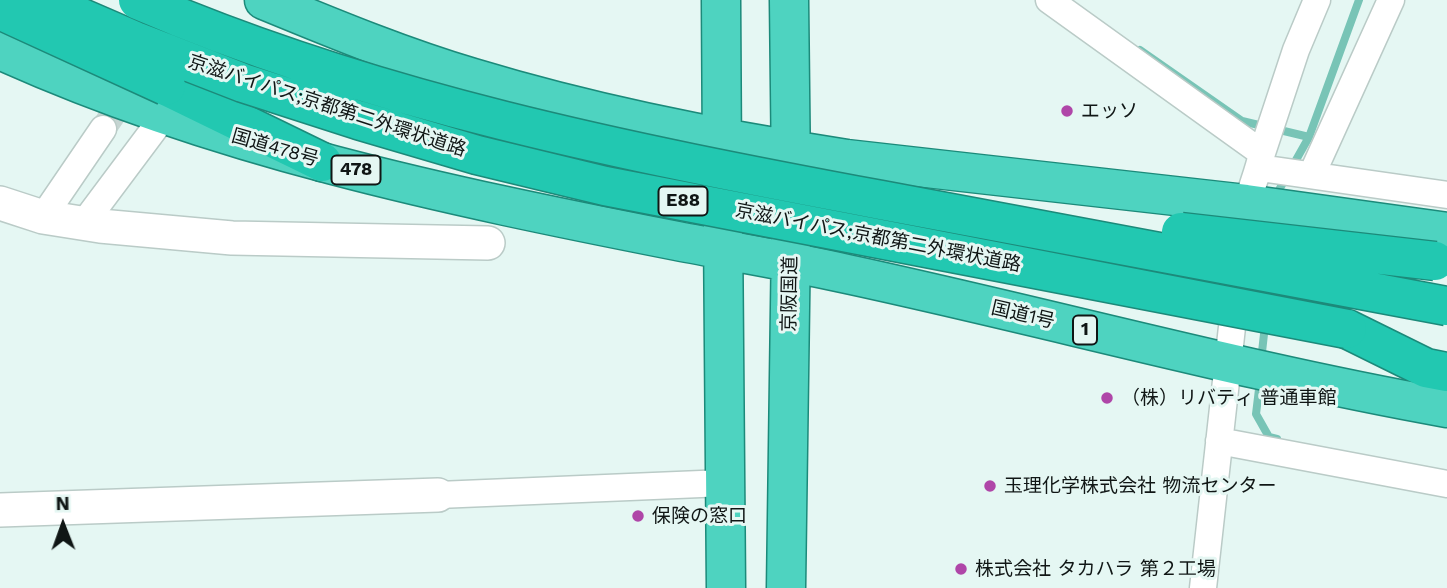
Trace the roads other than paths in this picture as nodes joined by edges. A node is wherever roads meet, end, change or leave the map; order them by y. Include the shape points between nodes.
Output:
1 (40, 0) edge
2 (138, 0) edge
3 (264, 0) edge
4 (720, 0) edge
5 (789, 0) edge
6 (1049, 0) edge
7 (1317, 0) edge
8 (1391, 0) edge
9 (0, 10) edge
10 (0, 50) edge
11 (165, 101) junction
12 (103, 129) tunnel mouth
13 (722, 136) junction
14 (1261, 160) junction
15 (784, 165) junction
16 (1312, 174) junction
17 (1447, 195) edge
18 (0, 203) edge
19 (1246, 204) junction
20 (43, 217) junction
21 (84, 223) junction
22 (1447, 232) edge
23 (488, 243) dead end
24 (723, 250) junction
25 (791, 262) junction
26 (1447, 262) edge
27 (1447, 306) edge
28 (1347, 329) junction
29 (1447, 348) edge
30 (1228, 363) junction
31 (1447, 372) edge
32 (1447, 408) edge
33 (1219, 441) junction
34 (725, 484) junction
35 (1447, 484) edge
36 (438, 495) joint
37 (0, 510) edge
38 (726, 588) edge
39 (786, 588) edge
40 (1203, 588) edge

1 - 28 highway, 京滋バイパス;京都第二外環状道路 / E88, bridge via 243,83 477,155 605,186
2 - 15 highway, 京滋バイパス;京都第二外環状道路 / E88, bridge via 262,48 491,117 584,140
3 - 13 highway via 471,78 561,103
4 - 13 highway
5 - 15 highway, 京阪国道
6 - 14 street
7 - 14 street
8 - 16 street
9 - 11 highway, bridge
10 - 11 highway via 36,66
11 - 21 street
11 - 24 highway, 国道478号 / 478 via 322,162
12 - 20 street
13 - 15 highway
13 - 24 highway
14 - 16 street
14 - 19 street
15 - 19 highway via 847,159
15 - 25 highway, 京阪国道
15 - 26 highway, bridge via 1167,231
15 - 27 highway, 京滋バイパス;京都第二外環状道路 / E88, bridge
16 - 17 street
18 - 20 street
19 - 22 highway
19 - 30 street
20 - 21 street
21 - 23 street via 232,237
24 - 25 highway, 国道1号 / 1
24 - 34 highway
25 - 30 highway, 国道1号 / 1
25 - 39 highway, 京阪国道
28 - 29 highway, 京滋バイパス;京都第二外環状道路 / E88
28 - 31 highway via 1426,368
30 - 32 highway, 国道1号 / 1
30 - 33 street
33 - 35 street
33 - 40 street
34 - 36 street
34 - 38 highway
36 - 37 street

